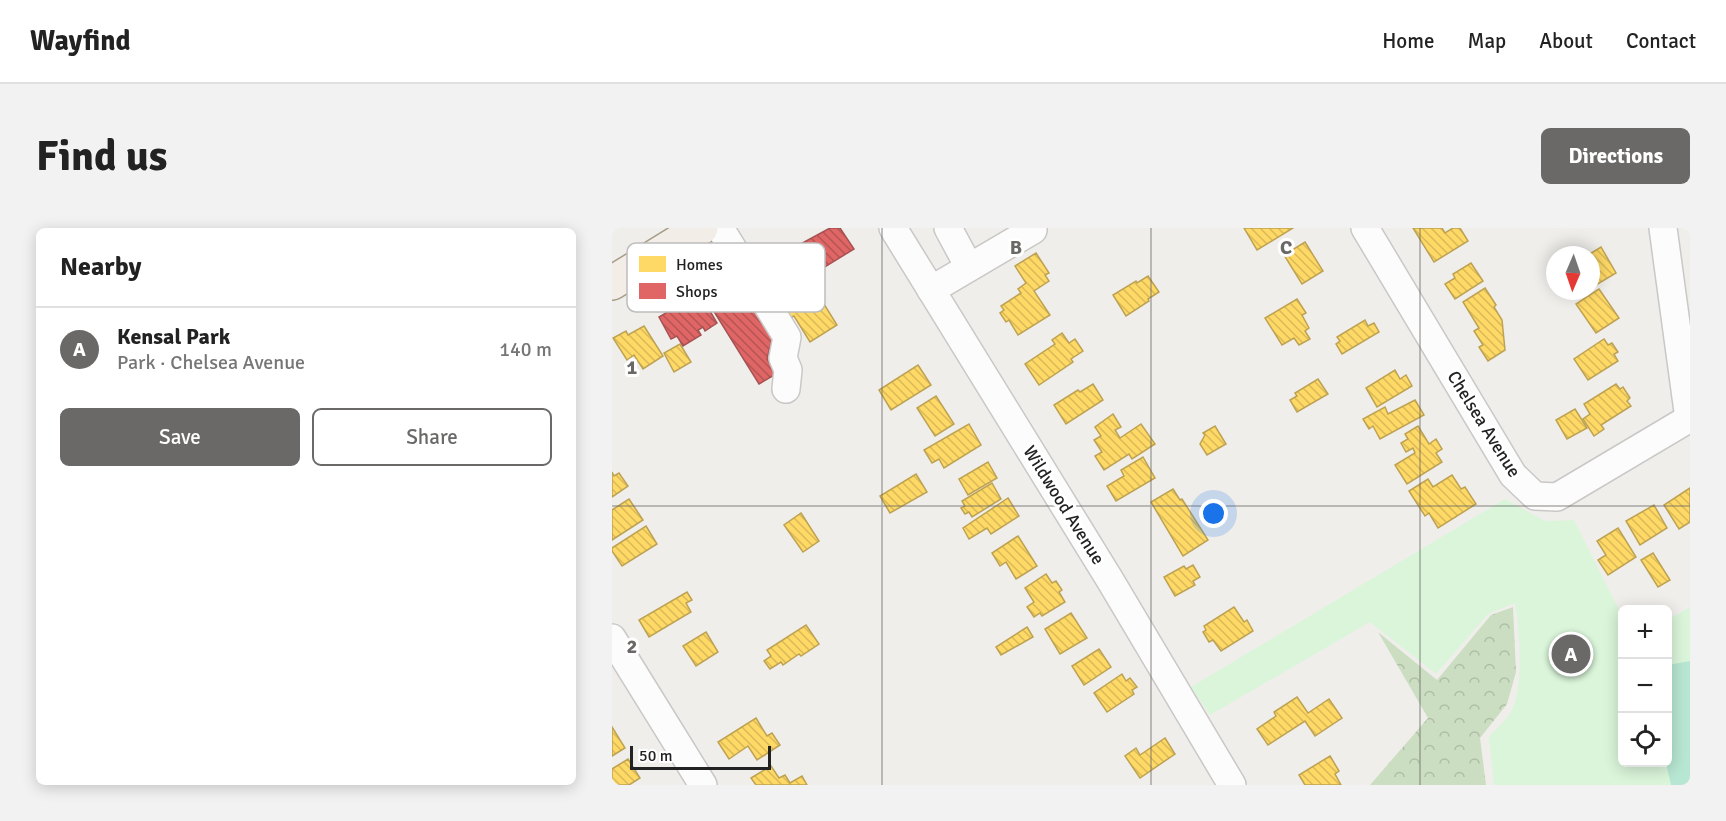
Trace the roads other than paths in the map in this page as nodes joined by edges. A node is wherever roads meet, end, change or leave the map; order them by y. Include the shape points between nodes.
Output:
1 (701, 228) edge
2 (720, 228) edge
3 (893, 228) edge
4 (948, 228) edge
5 (1365, 228) edge
6 (1663, 228) edge
7 (1033, 230) dead end
8 (677, 243) edge
9 (729, 243) edge
10 (969, 267) junction
11 (627, 274) edge
12 (612, 283) edge
13 (931, 290) junction
14 (772, 312) edge
15 (786, 389) dead end
16 (1690, 418) edge
17 (612, 638) edge
18 (703, 785) edge
19 (1232, 785) edge

1 - 8 main road
2 - 9 street
3 - 13 street, Wildwood Avenue
4 - 10 street
5 - 16 street, Chelsea Avenue via 1513,475 1535,496 1557,497
6 - 16 street
7 - 10 street
10 - 13 street
11 - 12 main road
13 - 19 street, Wildwood Avenue
14 - 15 street via 787,337 783,358 788,370
17 - 18 street

